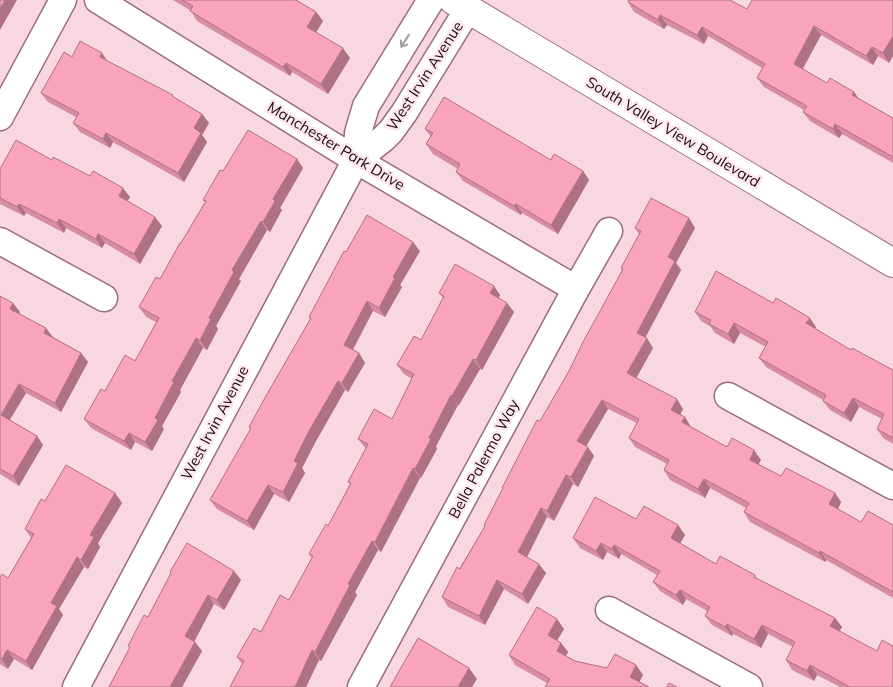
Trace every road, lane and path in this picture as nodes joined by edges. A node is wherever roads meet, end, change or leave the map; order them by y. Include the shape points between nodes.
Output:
1 (63, 0) edge
2 (98, 0) edge
3 (431, 0) edge
4 (461, 4) edge
5 (0, 117) edge
6 (356, 160) junction
7 (609, 231) dead end
8 (0, 241) edge
9 (893, 263) edge
10 (576, 289) junction
11 (104, 298) dead end
12 (728, 396) dead end
13 (893, 486) edge
14 (609, 610) dead end
15 (76, 687) edge
16 (361, 687) edge
17 (749, 687) edge

1 - 5 street
2 - 6 street, Manchester Park Drive
3 -> 6 street, West Irvin Avenue via 366,106 358,133
4 - 6 street, West Irvin Avenue via 404,113 391,131
4 - 9 main road, South Valley View Boulevard
6 - 10 street, Manchester Park Drive
6 - 15 street, West Irvin Avenue
7 - 10 street, Bella Palermo Way
8 - 11 street
10 - 16 street, Bella Palermo Way
12 - 13 street
14 - 17 street

